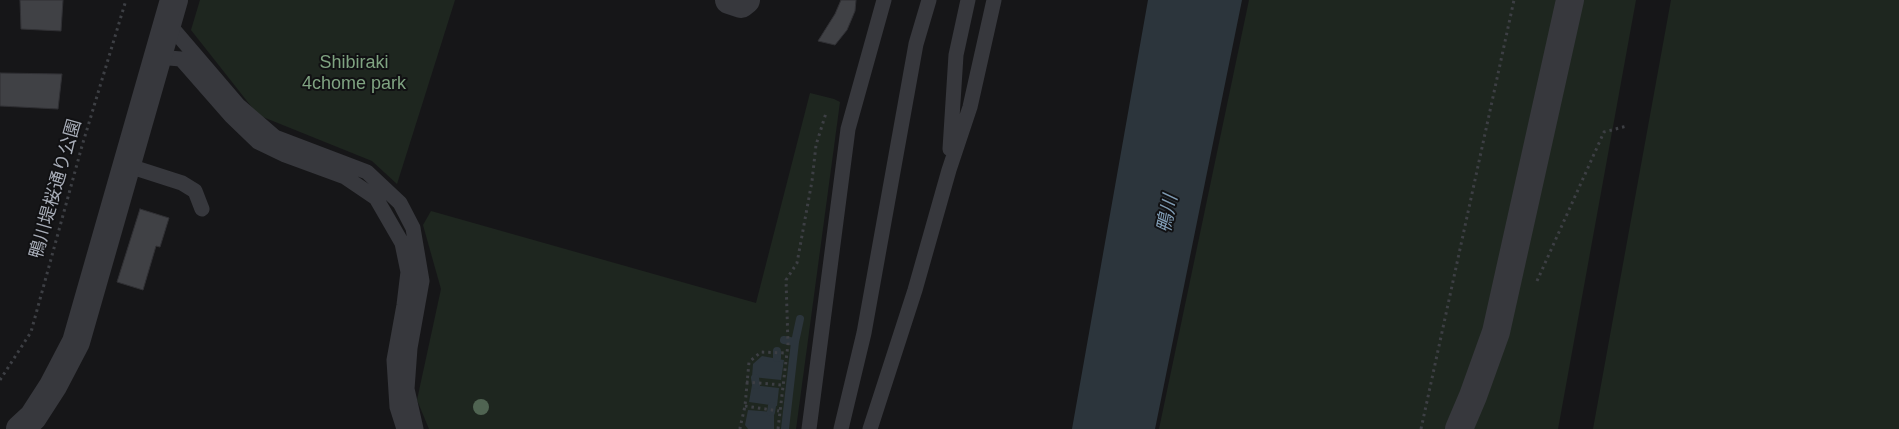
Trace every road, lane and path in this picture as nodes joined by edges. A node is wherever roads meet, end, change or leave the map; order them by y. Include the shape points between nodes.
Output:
1 (126, 0) edge
2 (729, 0) edge
3 (746, 0) edge
4 (884, 0) edge
5 (929, 0) edge
6 (968, 0) edge
7 (994, 0) edge
8 (1514, 0) edge
9 (1570, 0) edge
10 (171, 11) edge
11 (156, 57) junction
12 (826, 113) dead end
13 (1627, 126) dead end
14 (126, 165) junction
15 (949, 170) junction
16 (202, 209) dead end
17 (1532, 288) dead end
18 (787, 353) junction
19 (0, 380) edge
20 (746, 382) junction
21 (783, 386) junction
22 (745, 406) junction
23 (776, 411) junction
24 (32, 425) edge
25 (404, 429) edge
26 (416, 429) edge
27 (741, 429) edge
28 (778, 429) edge
29 (809, 429) edge
30 (841, 429) edge
31 (870, 429) edge
32 (1421, 429) edge
33 (1459, 429) edge

1 - 19 path, 鴨川堤桜通り公園 via 31,332
2 - 3 street via 741,4
4 - 29 lane via 848,128
5 - 30 lane via 916,44 864,333
6 - 15 lane via 956,55
7 - 15 lane via 970,107
8 - 32 path
9 - 33 street via 1496,332
10 - 11 street
10 - 26 lane via 238,105 275,137 367,172 400,203 413,228 422,280 410,348 407,389
11 - 14 street
11 - 25 lane via 181,59 258,142 346,177 376,198 402,243 408,272 394,360 397,407
12 - 18 path via 816,145 797,263 786,280
13 - 17 path via 1604,132
14 - 16 lane via 182,183 195,191
14 - 24 street via 76,342
15 - 31 lane
18 - 20 path via 761,352 753,358
18 - 21 path
20 - 21 path
20 - 22 path
21 - 23 path
22 - 23 path
22 - 27 path
23 - 28 path

